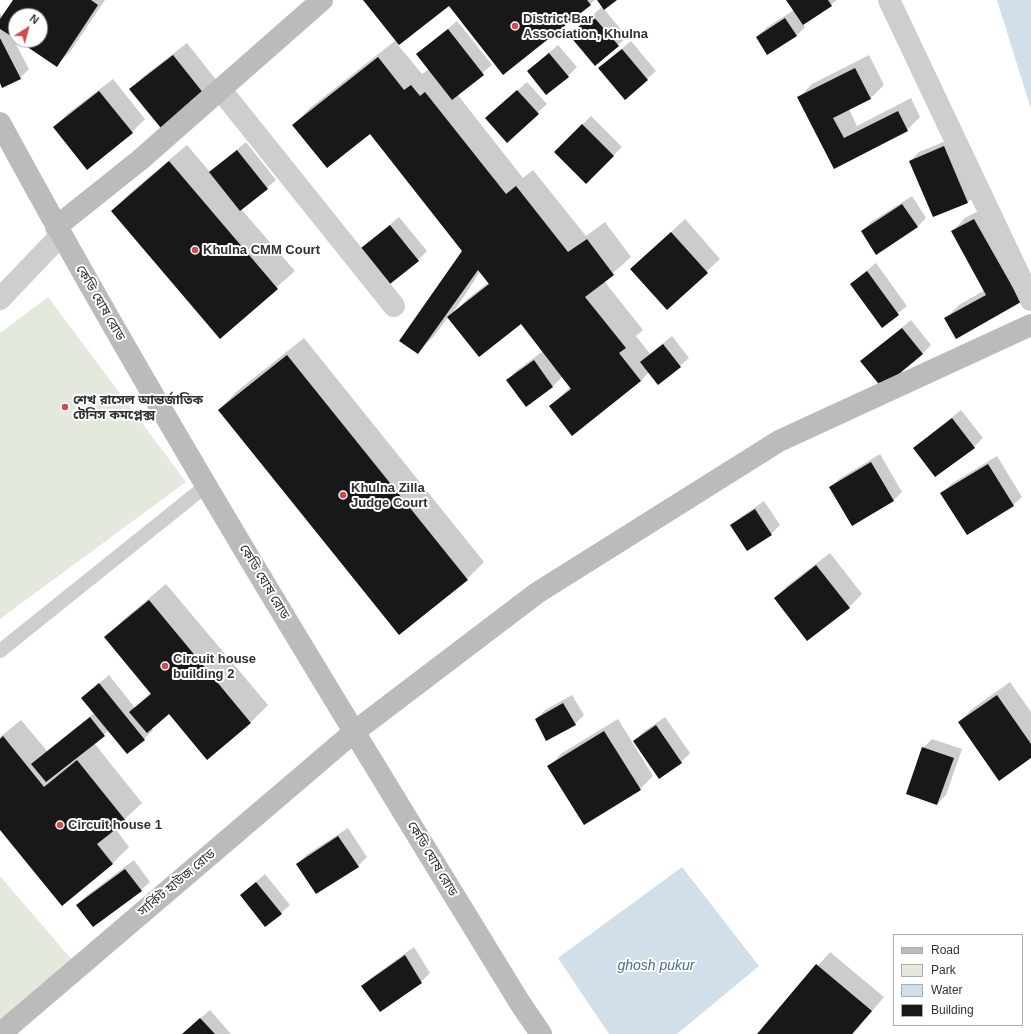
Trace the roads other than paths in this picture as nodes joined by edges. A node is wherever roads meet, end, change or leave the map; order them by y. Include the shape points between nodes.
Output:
1 (322, 0) edge
2 (889, 0) edge
3 (220, 89) junction
4 (0, 123) edge
5 (59, 231) junction
6 (0, 299) edge
7 (1031, 300) edge
8 (394, 306) dead end
9 (1031, 325) edge
10 (207, 485) junction
11 (0, 651) edge
12 (354, 732) junction
13 (0, 1034) edge
14 (541, 1034) edge

1 - 3 street
2 - 7 street
3 - 5 street
3 - 8 street
4 - 5 street, কেডি ঘোষ রোড
5 - 6 street
5 - 10 street, কেডি ঘোষ রোড
9 - 12 street, সার্কিট হাউজ রোড via 779,441 537,593
10 - 11 lane
10 - 12 street, কেডি ঘোষ রোড
12 - 13 street, সার্কিট হাউজ রোড
12 - 14 street, কেডি ঘোষ রোড

